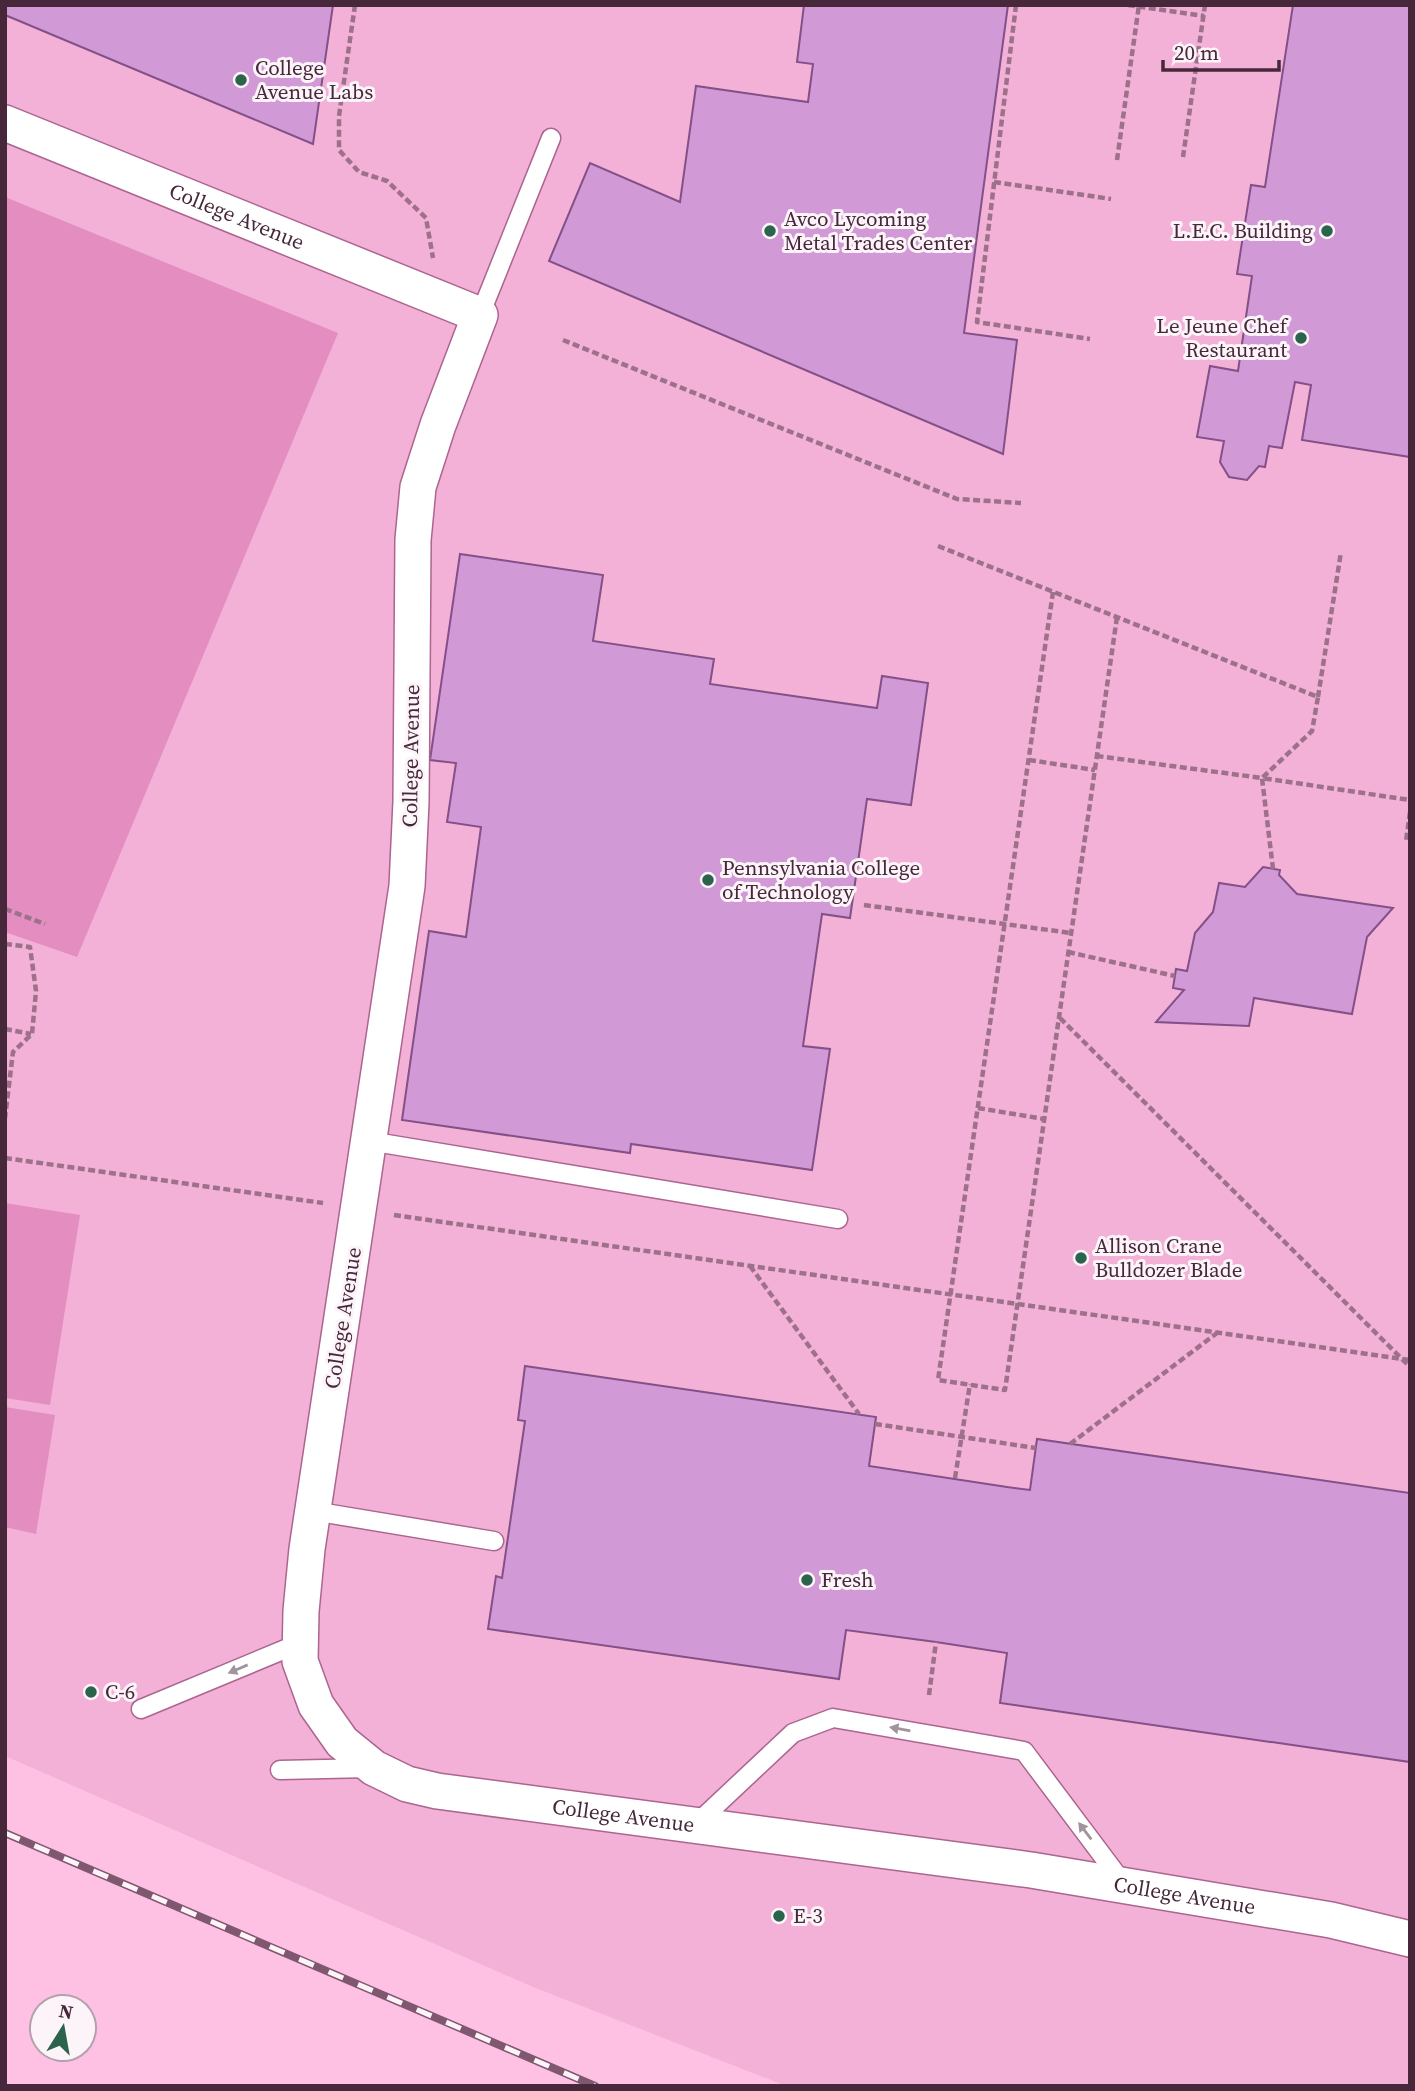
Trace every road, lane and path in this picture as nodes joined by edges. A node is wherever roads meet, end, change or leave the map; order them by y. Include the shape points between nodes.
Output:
1 (355, 5) edge
2 (1016, 5) edge
3 (1128, 5) edge
4 (1205, 5) edge
5 (1139, 6) edge
6 (1204, 16) junction
7 (5, 123) edge
8 (551, 138) dead end
9 (1183, 157) dead end
10 (1116, 160) dead end
11 (994, 182) junction
12 (1111, 199) dead end
13 (435, 265) dead end
14 (480, 315) junction
15 (1090, 339) dead end
16 (563, 340) dead end
17 (1021, 503) dead end
18 (938, 546) dead end
19 (1341, 552) dead end
20 (1053, 592) junction
21 (1117, 617) junction
22 (1318, 697) junction
23 (1097, 756) junction
24 (1029, 760) junction
25 (1095, 770) junction
26 (1262, 778) junction
27 (1410, 800) edge
28 (1410, 812) edge
29 (1410, 841) edge
30 (1273, 869) dead end
31 (864, 905) dead end
32 (5, 909) edge
33 (45, 924) dead end
34 (1005, 924) junction
35 (1071, 933) junction
36 (5, 944) edge
37 (1068, 952) junction
38 (1175, 976) dead end
39 (1059, 1017) junction
40 (5, 1029) edge
41 (32, 1034) junction
42 (978, 1108) junction
43 (5, 1118) edge
44 (1044, 1119) junction
45 (369, 1141) junction
46 (5, 1158) edge
47 (329, 1204) dead end
48 (386, 1214) dead end
49 (838, 1219) dead end
50 (750, 1266) junction
51 (951, 1294) junction
52 (1017, 1304) junction
53 (1217, 1333) junction
54 (1401, 1359) junction
55 (1410, 1360) edge
56 (1410, 1367) edge
57 (970, 1384) junction
58 (859, 1414) dead end
59 (875, 1424) dead end
60 (961, 1437) junction
61 (1070, 1444) dead end
62 (1036, 1448) dead end
63 (955, 1478) dead end
64 (313, 1511) junction
65 (494, 1541) dead end
66 (936, 1642) dead end
67 (300, 1643) junction
68 (929, 1695) dead end
69 (141, 1709) dead end
70 (374, 1768) junction
71 (280, 1770) dead end
72 (694, 1826) junction
73 (1126, 1886) junction
74 (1410, 1939) edge

1 - 13 path via 339,117 339,150 359,172 387,181 426,218
2 - 11 path
3 - 5 path
4 - 6 path
5 - 6 path
5 - 10 path
6 - 9 path
7 - 14 street, College Avenue
8 - 14 lane
11 - 12 path
11 - 15 path via 977,322
14 - 45 street, College Avenue via 418,487 413,540 407,886
16 - 17 path via 957,499
18 - 20 path
19 - 22 path
20 - 21 path
20 - 24 path
21 - 22 path
21 - 23 path
22 - 26 path via 1312,731
23 - 25 path
23 - 26 path
24 - 25 path
24 - 34 path
25 - 35 path
26 - 27 path
26 - 30 path
28 - 29 path via 1406,841
31 - 34 path
32 - 33 path
34 - 35 path
34 - 42 path
35 - 37 path
36 - 41 path via 30,947 36,991
37 - 38 path
37 - 39 path
39 - 44 path
39 - 54 path
40 - 41 path
41 - 43 path via 13,1052
42 - 44 path
42 - 51 path
44 - 52 path
45 - 49 lane
45 - 64 street, College Avenue
46 - 47 path
48 - 50 path
50 - 51 path
50 - 58 path
51 - 52 path
51 - 57 path via 938,1380
52 - 53 path
52 - 57 path via 1005,1390
53 - 54 path
53 - 61 path
54 - 55 path
54 - 56 path
57 - 60 path
59 - 60 path
60 - 62 path
60 - 63 path
64 - 65 lane
64 - 67 street, College Avenue
66 - 68 path
67 -> 69 lane
67 - 70 street, College Avenue via 300,1661 316,1705 342,1742
70 - 71 lane
70 - 72 street, College Avenue via 407,1784 437,1791
72 - 73 street, College Avenue
73 -> 72 lane via 1024,1751 833,1718 793,1733
73 - 74 street, College Avenue via 1331,1920

